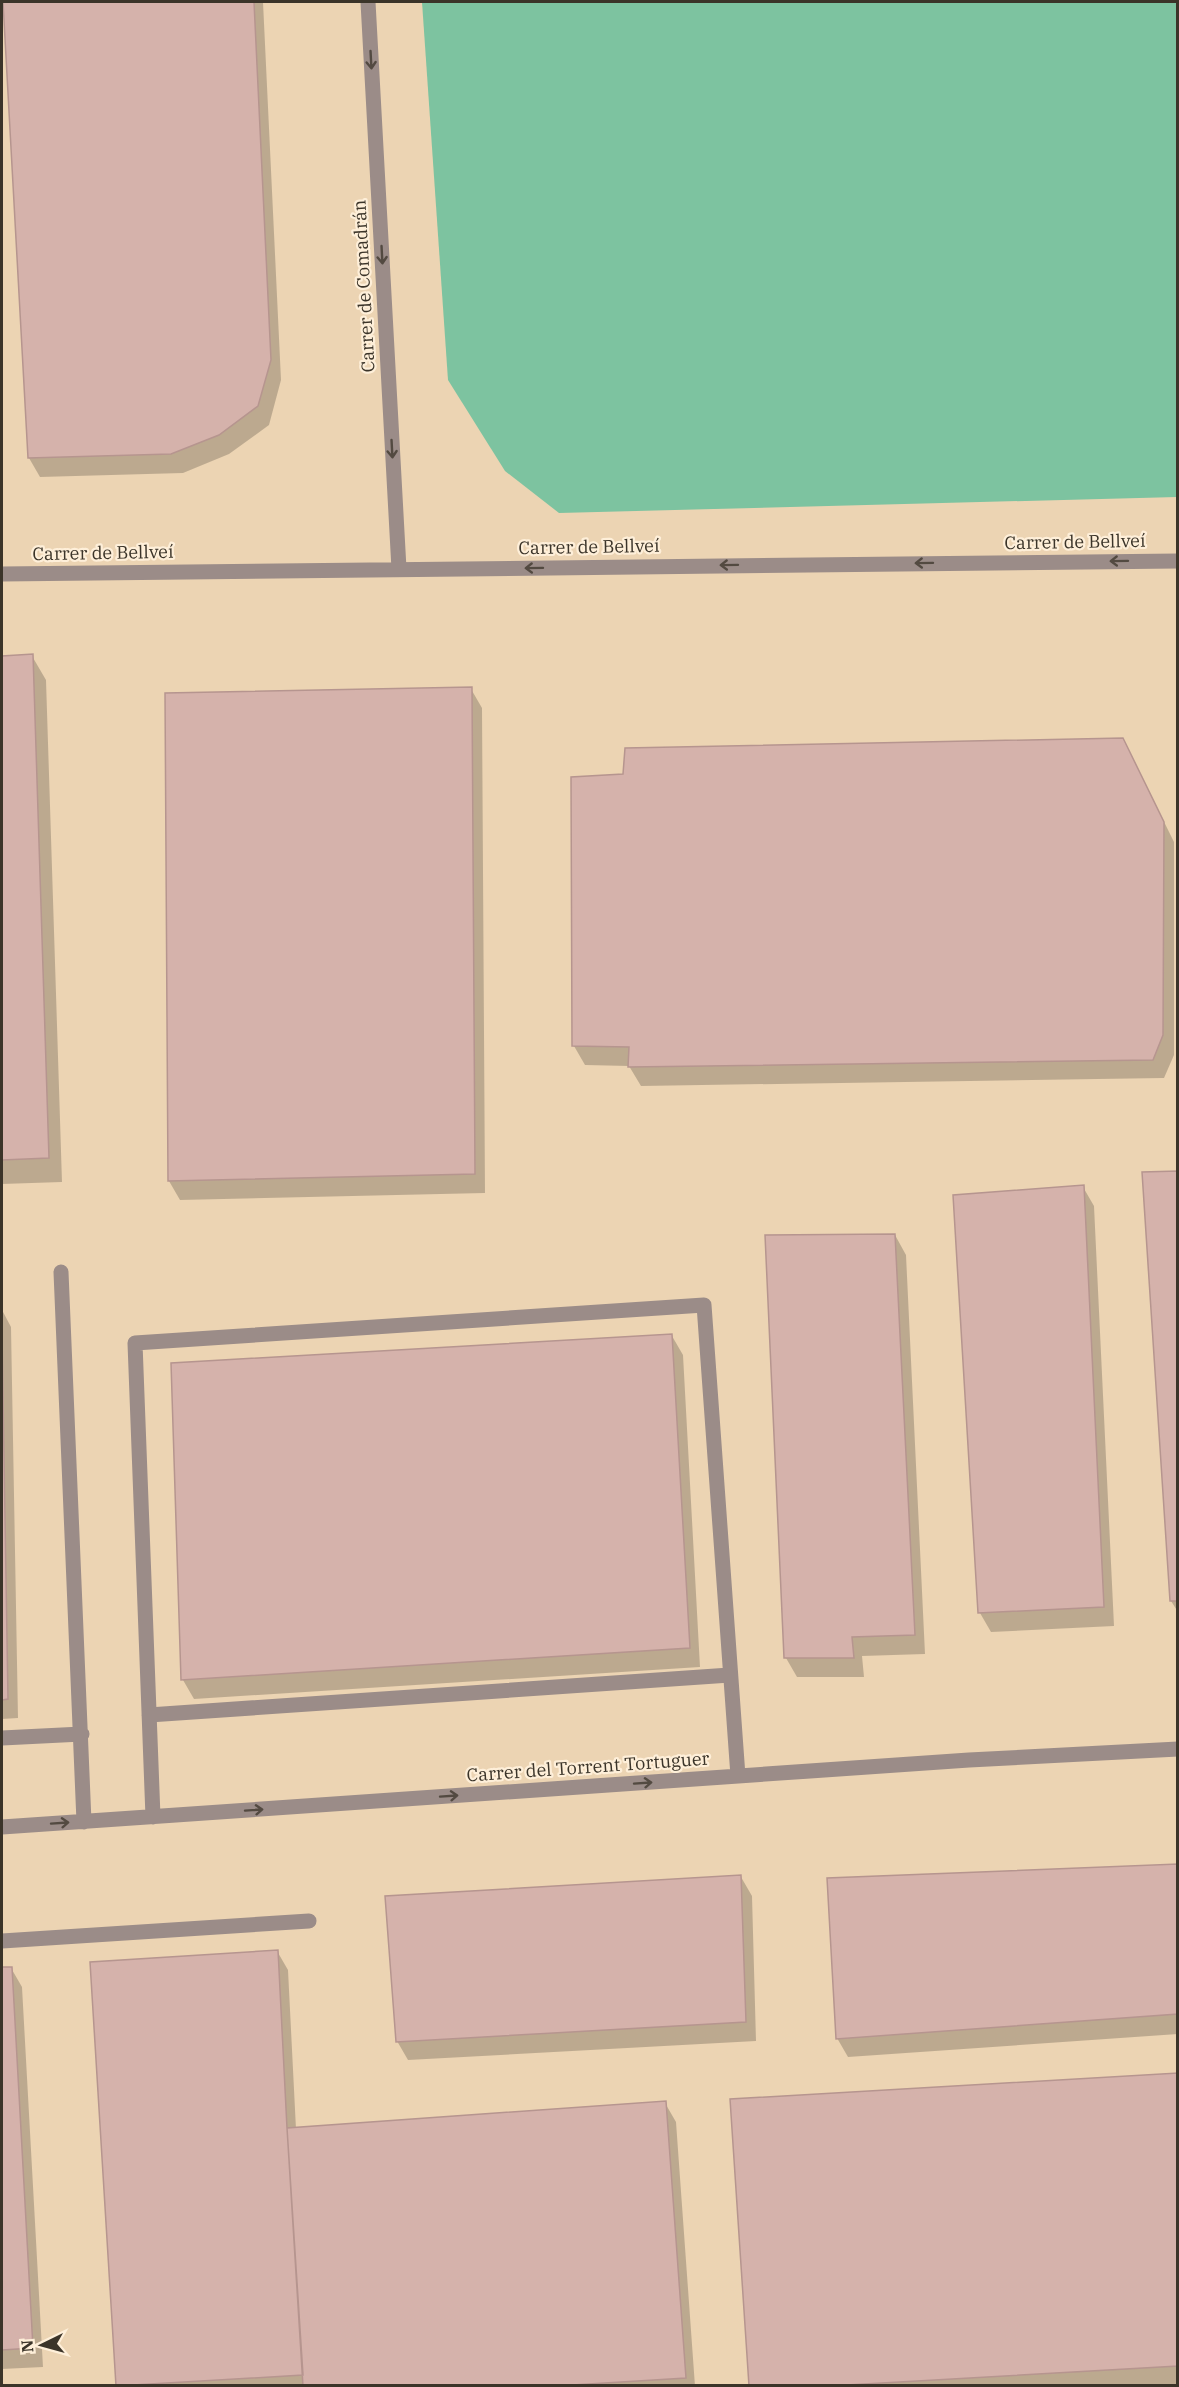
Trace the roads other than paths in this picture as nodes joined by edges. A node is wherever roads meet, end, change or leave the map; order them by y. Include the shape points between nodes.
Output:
1 (368, 2) edge
2 (1178, 561) edge
3 (399, 569) junction
4 (2, 574) edge
5 (61, 1272) dead end
6 (730, 1675) junction
7 (149, 1715) junction
8 (82, 1734) junction
9 (2, 1738) edge
10 (1178, 1749) edge
11 (738, 1776) junction
12 (153, 1817) junction
13 (84, 1822) junction
14 (2, 1827) edge
15 (309, 1922) dead end
16 (2, 1941) edge

1 -> 3 street, Carrer de Comadrán
2 -> 3 street, Carrer de Bellveí
3 - 4 street, Carrer de Bellveí
5 - 8 street
6 - 7 street
6 - 7 street via 704,1305 147,1342 135,1343
6 - 11 street
7 - 12 street
8 - 9 street
8 - 13 street
10 - 11 street, Carrer del Torrent Tortuguer
12 -> 11 street, Carrer del Torrent Tortuguer
12 - 13 street, Carrer del Torrent Tortuguer
14 -> 13 street, Carrer del Torrent Tortuguer
15 - 16 street

